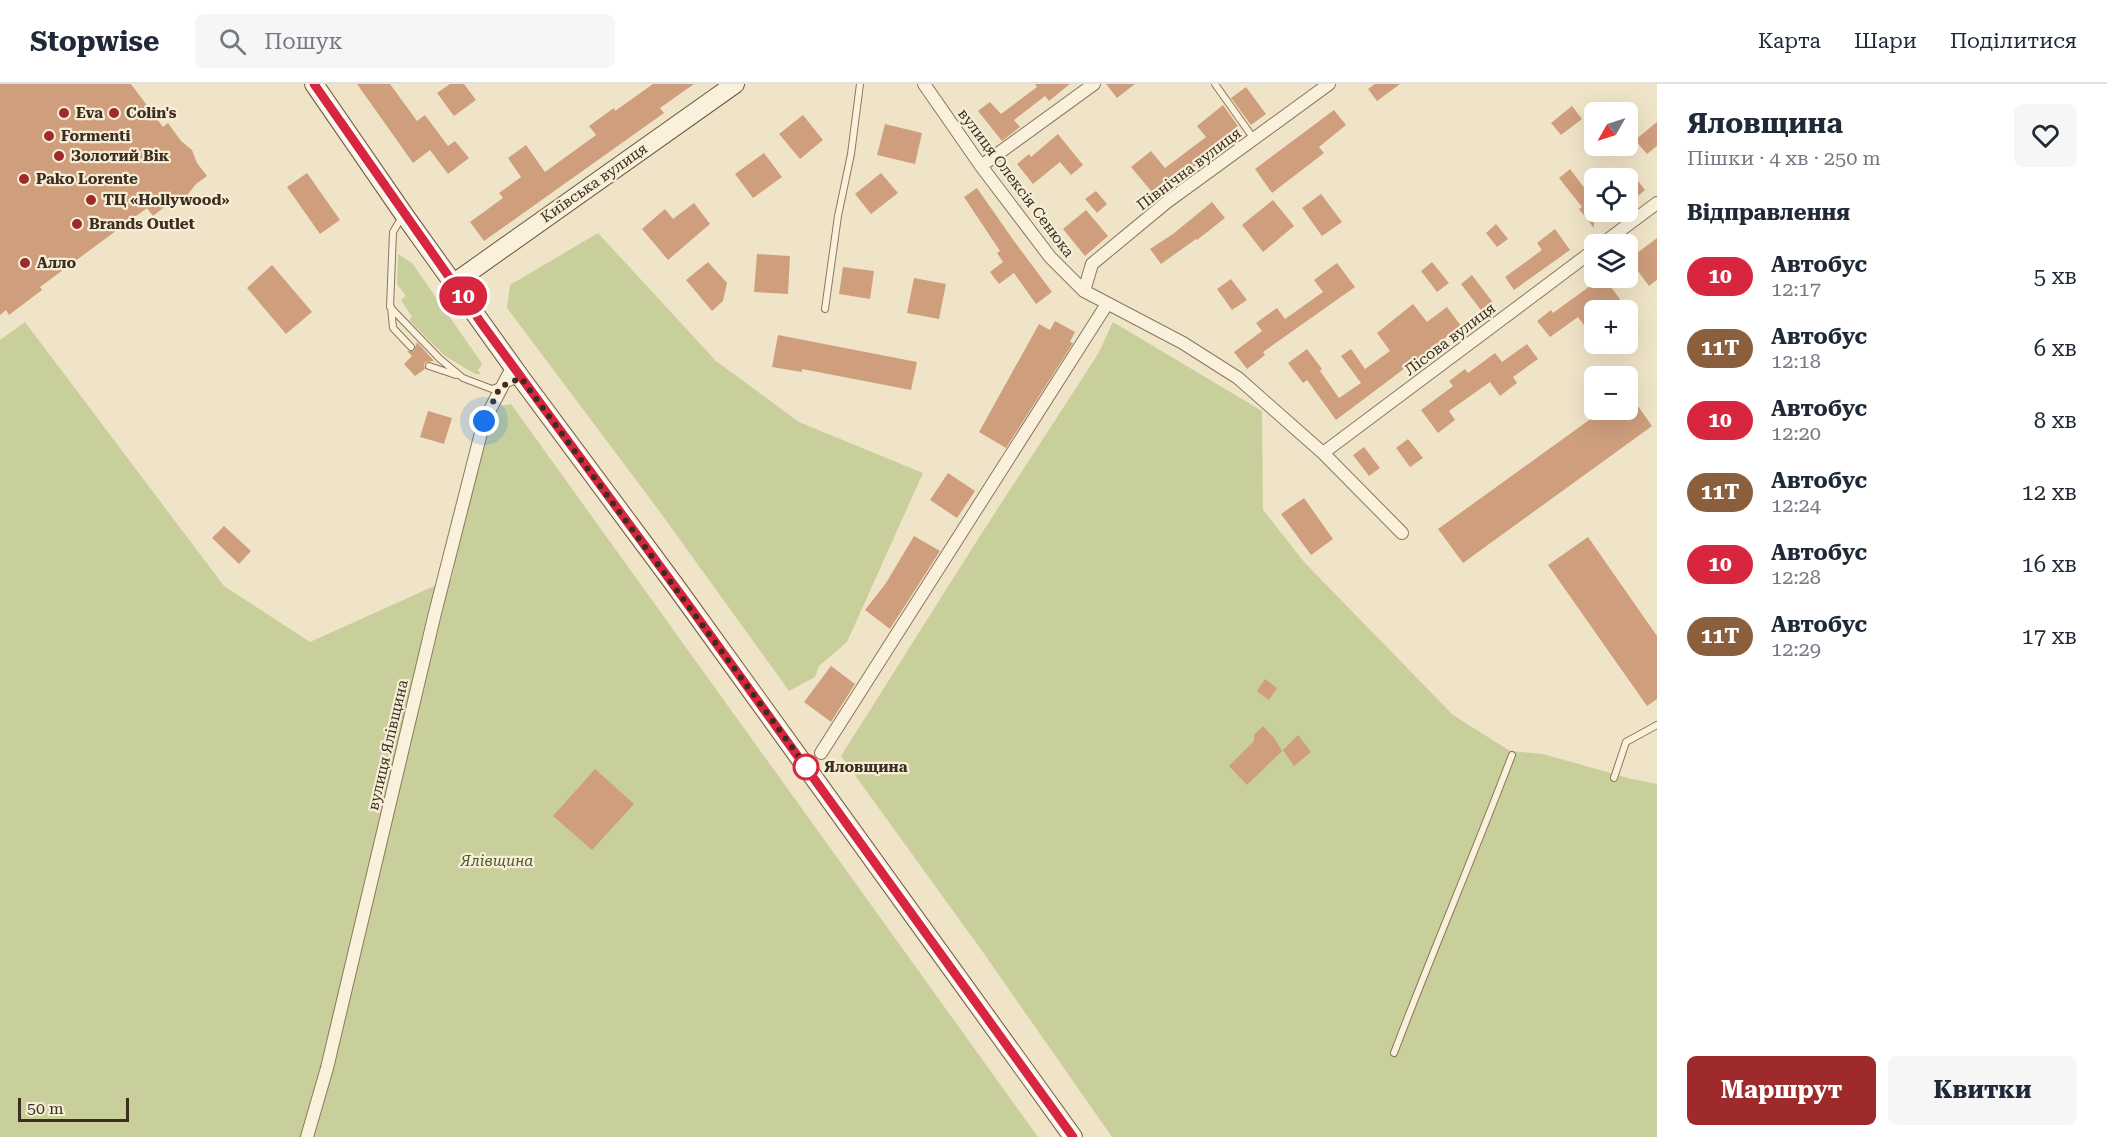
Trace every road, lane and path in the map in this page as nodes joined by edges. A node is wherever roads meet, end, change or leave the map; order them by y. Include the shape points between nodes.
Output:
1 (314, 84) edge
2 (735, 84) edge
3 (860, 84) edge
4 (924, 84) edge
5 (1094, 84) edge
6 (1215, 84) edge
7 (1329, 84) edge
8 (1254, 139) junction
9 (981, 166) junction
10 (1657, 203) edge
11 (405, 216) junction
12 (1615, 234) edge
13 (1584, 257) edge
14 (454, 283) junction
15 (1084, 291) junction
16 (1107, 304) junction
17 (390, 307) junction
18 (825, 309) dead end
19 (411, 347) dead end
20 (429, 366) dead end
21 (517, 372) junction
22 (463, 378) junction
23 (500, 387) junction
24 (1323, 453) junction
25 (1402, 533) dead end
26 (1657, 725) edge
27 (821, 753) dead end
28 (1512, 755) dead end
29 (1614, 778) dead end
30 (1394, 1053) dead end
31 (307, 1137) edge
32 (1073, 1137) edge

1 - 11 main road
2 - 14 main road, Київська вулиця
3 - 18 lane
4 - 9 street, вулиця Олексія Сенюка
5 - 9 street
6 - 8 lane
7 - 8 street, Північна вулиця
8 - 15 street, Північна вулиця via 1167,202 1092,264
9 - 15 street, вулиця Олексія Сенюка via 1050,257
10 - 12 street
11 - 14 main road
11 - 17 lane via 393,231
13 - 24 street, Лісова вулиця
14 - 21 main road
15 - 16 street, вулиця Олексія Сенюка
16 - 24 street, вулиця Олексія Сенюка via 1183,343 1238,378
16 - 27 street
17 - 19 lane via 393,328
17 - 22 lane
20 - 22 lane
21 - 23 street, вулиця Ялівщина
21 - 32 main road
22 - 23 lane via 492,389
23 - 31 street, вулиця Ялівщина via 484,421
24 - 25 street, вулиця Олексія Сенюка
26 - 29 lane via 1626,742
28 - 30 lane

